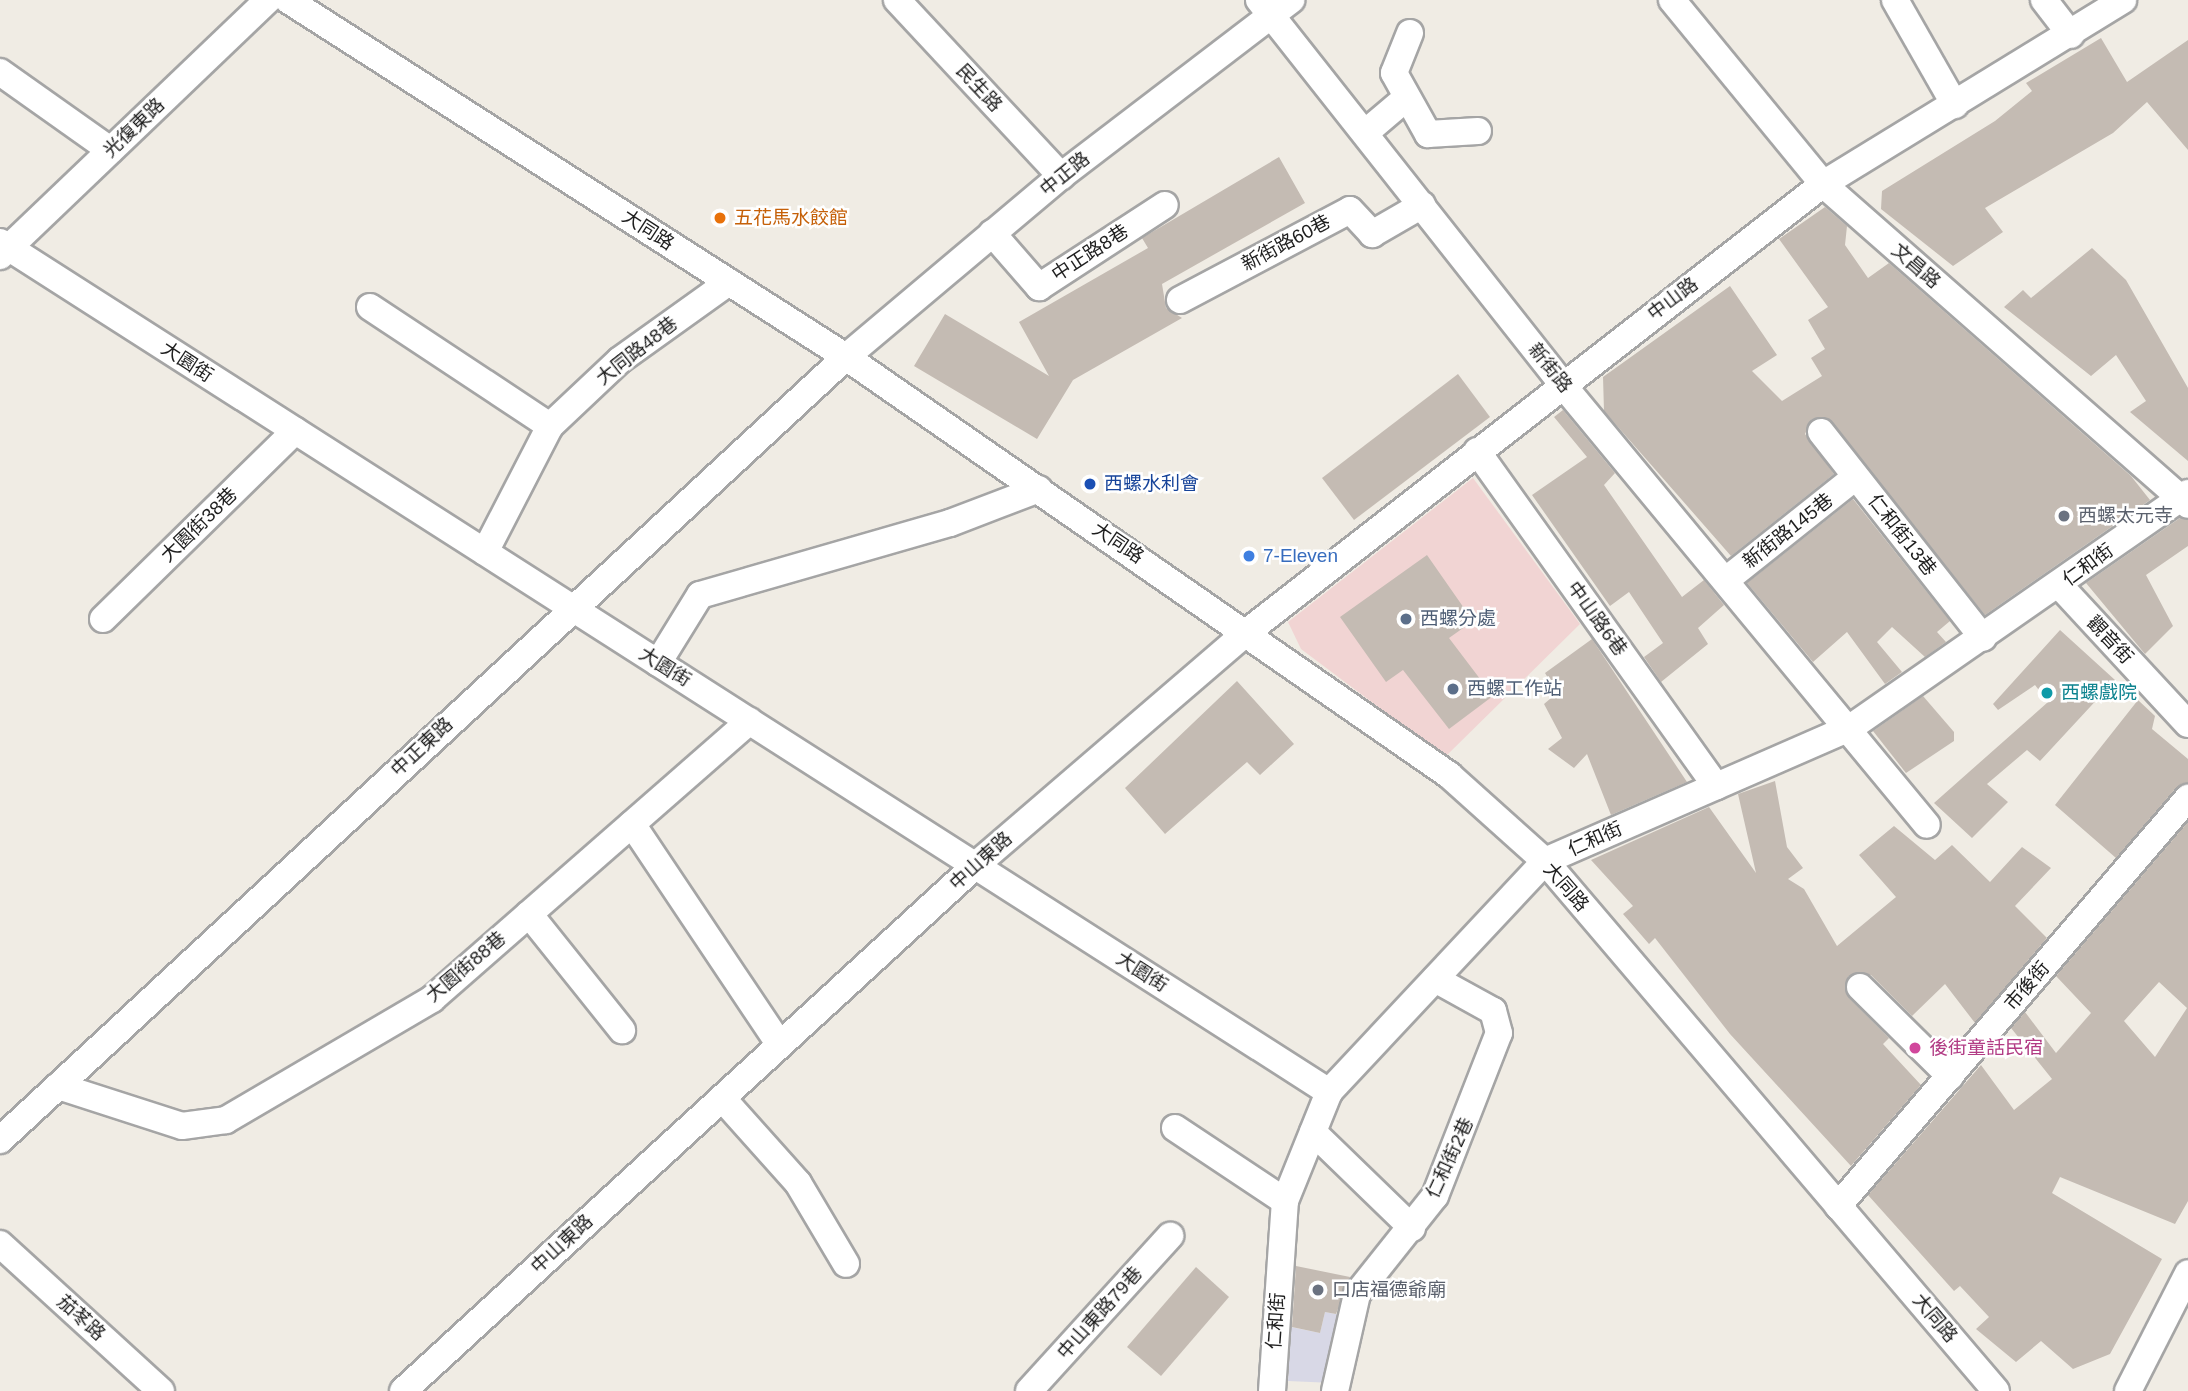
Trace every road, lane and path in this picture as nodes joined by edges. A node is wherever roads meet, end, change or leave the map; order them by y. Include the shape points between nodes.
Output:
1 (268, 0) edge
2 (288, 0) edge
3 (897, 0) edge
4 (1672, 0) edge
5 (1895, 0) edge
6 (2044, 0) edge
7 (2123, 0) edge
8 (1274, 5) edge
9 (1410, 33) dead end
10 (2071, 35) junction
11 (0, 72) edge
12 (1405, 99) junction
13 (1955, 105) junction
14 (1478, 131) dead end
15 (1364, 133) junction
16 (110, 150) junction
17 (1061, 176) junction
18 (1823, 184) junction
19 (1165, 205) dead end
20 (1422, 205) junction
21 (992, 233) junction
22 (3, 248) edge
23 (729, 282) junction
24 (1180, 300) dead end
25 (370, 307) dead end
26 (846, 357) junction
27 (1562, 384) junction
28 (550, 426) junction
29 (295, 431) junction
30 (1821, 432) dead end
31 (1477, 451) junction
32 (1849, 482) dead end
33 (1039, 489) junction
34 (2185, 499) edge
35 (485, 552) junction
36 (1726, 580) junction
37 (2060, 586) junction
38 (571, 608) junction
39 (103, 620) dead end
40 (1247, 632) junction
41 (1983, 638) junction
42 (658, 663) junction
43 (750, 721) junction
44 (2188, 724) edge
45 (1850, 728) junction
46 (1716, 786) junction
47 (2188, 798) edge
48 (632, 824) junction
49 (1927, 825) dead end
50 (1545, 861) junction
51 (976, 865) junction
52 (529, 914) junction
53 (1435, 979) junction
54 (1860, 987) dead end
55 (622, 1030) dead end
56 (780, 1045) junction
57 (1950, 1076) junction
58 (58, 1086) junction
59 (1329, 1092) junction
60 (722, 1098) junction
61 (1175, 1128) dead end
62 (1313, 1132) junction
63 (0, 1140) edge
64 (1284, 1201) junction
65 (1838, 1206) junction
66 (1412, 1228) junction
67 (1170, 1236) dead end
68 (0, 1244) edge
69 (846, 1264) dead end
70 (2188, 1273) edge
71 (161, 1391) edge
72 (403, 1391) edge
73 (1029, 1391) edge
74 (1272, 1391) edge
75 (1335, 1391) edge
76 (1996, 1391) edge
77 (2128, 1391) edge

1 - 16 street, 光復東路
2 - 23 street, 大同路
3 - 17 street, 民生路
4 - 18 street, 文昌路
5 - 13 street
6 - 10 street
7 - 10 street, 中山路
8 - 15 street, 新街路
8 - 17 street, 中正路
9 - 12 street via 1394,74
10 - 13 street, 中山路
11 - 16 street
12 - 14 street via 1427,134
12 - 15 street
13 - 18 street, 中山路
15 - 20 street, 新街路
16 - 22 street, 光復東路
17 - 21 street, 中正路
18 - 27 street, 中山路
18 - 34 street, 文昌路
19 - 21 street, 中正路8巷 via 1039,287
20 - 24 street, 新街路60巷 via 1372,234 1350,210
20 - 27 street, 新街路
21 - 26 street, 中正路
22 - 29 street, 大園街
23 - 26 street, 大同路
23 - 28 street, 大同路48巷 via 621,360
25 - 28 street
26 - 33 street, 大同路
26 - 38 street, 中正東路
27 - 31 street, 中山路
27 - 36 street, 新街路
28 - 35 street, 大同路48巷
29 - 35 street, 大園街
29 - 39 street, 大園街38巷
30 - 41 street, 仁和街13巷
31 - 40 street, 中山路
31 - 46 street, 中山路6巷
32 - 36 street, 新街路145巷
33 - 40 street, 大同路
33 - 42 street via 950,523 700,595
34 - 37 street, 仁和街
35 - 38 street, 大園街
36 - 45 street, 新街路
37 - 41 street, 仁和街
37 - 44 street, 觀音街
38 - 42 street, 大園街
38 - 58 street, 中正東路
40 - 50 street, 大同路 via 1449,775
40 - 51 street, 中山東路
41 - 45 street, 仁和街
42 - 43 street, 大園街
43 - 48 street, 大園街88巷
43 - 51 street, 大園街
45 - 46 street, 仁和街
45 - 49 street, 新街路
46 - 50 street, 仁和街
47 - 57 street, 市後街
48 - 52 street, 大園街88巷
48 - 56 street
50 - 53 street, 仁和街
50 - 65 street, 大同路
51 - 56 street, 中山東路
51 - 59 street, 大園街
52 - 55 street
52 - 58 street, 大園街88巷 via 432,999 226,1120 182,1126
53 - 59 street, 仁和街
53 - 66 street, 仁和街2巷 via 1493,1011 1499,1033 1435,1196
54 - 57 street
56 - 60 street, 中山東路
57 - 65 street, 市後街
58 - 63 street, 中正東路
59 - 62 street, 仁和街
60 - 69 street via 798,1183
60 - 72 street, 中山東路
61 - 64 street
62 - 64 street, 仁和街
62 - 66 street
64 - 74 street, 仁和街
65 - 76 street, 大同路
66 - 75 street, 仁和街2巷 via 1357,1294
67 - 73 street, 中山東路79巷
68 - 71 street, 茄苳路
70 - 77 street

